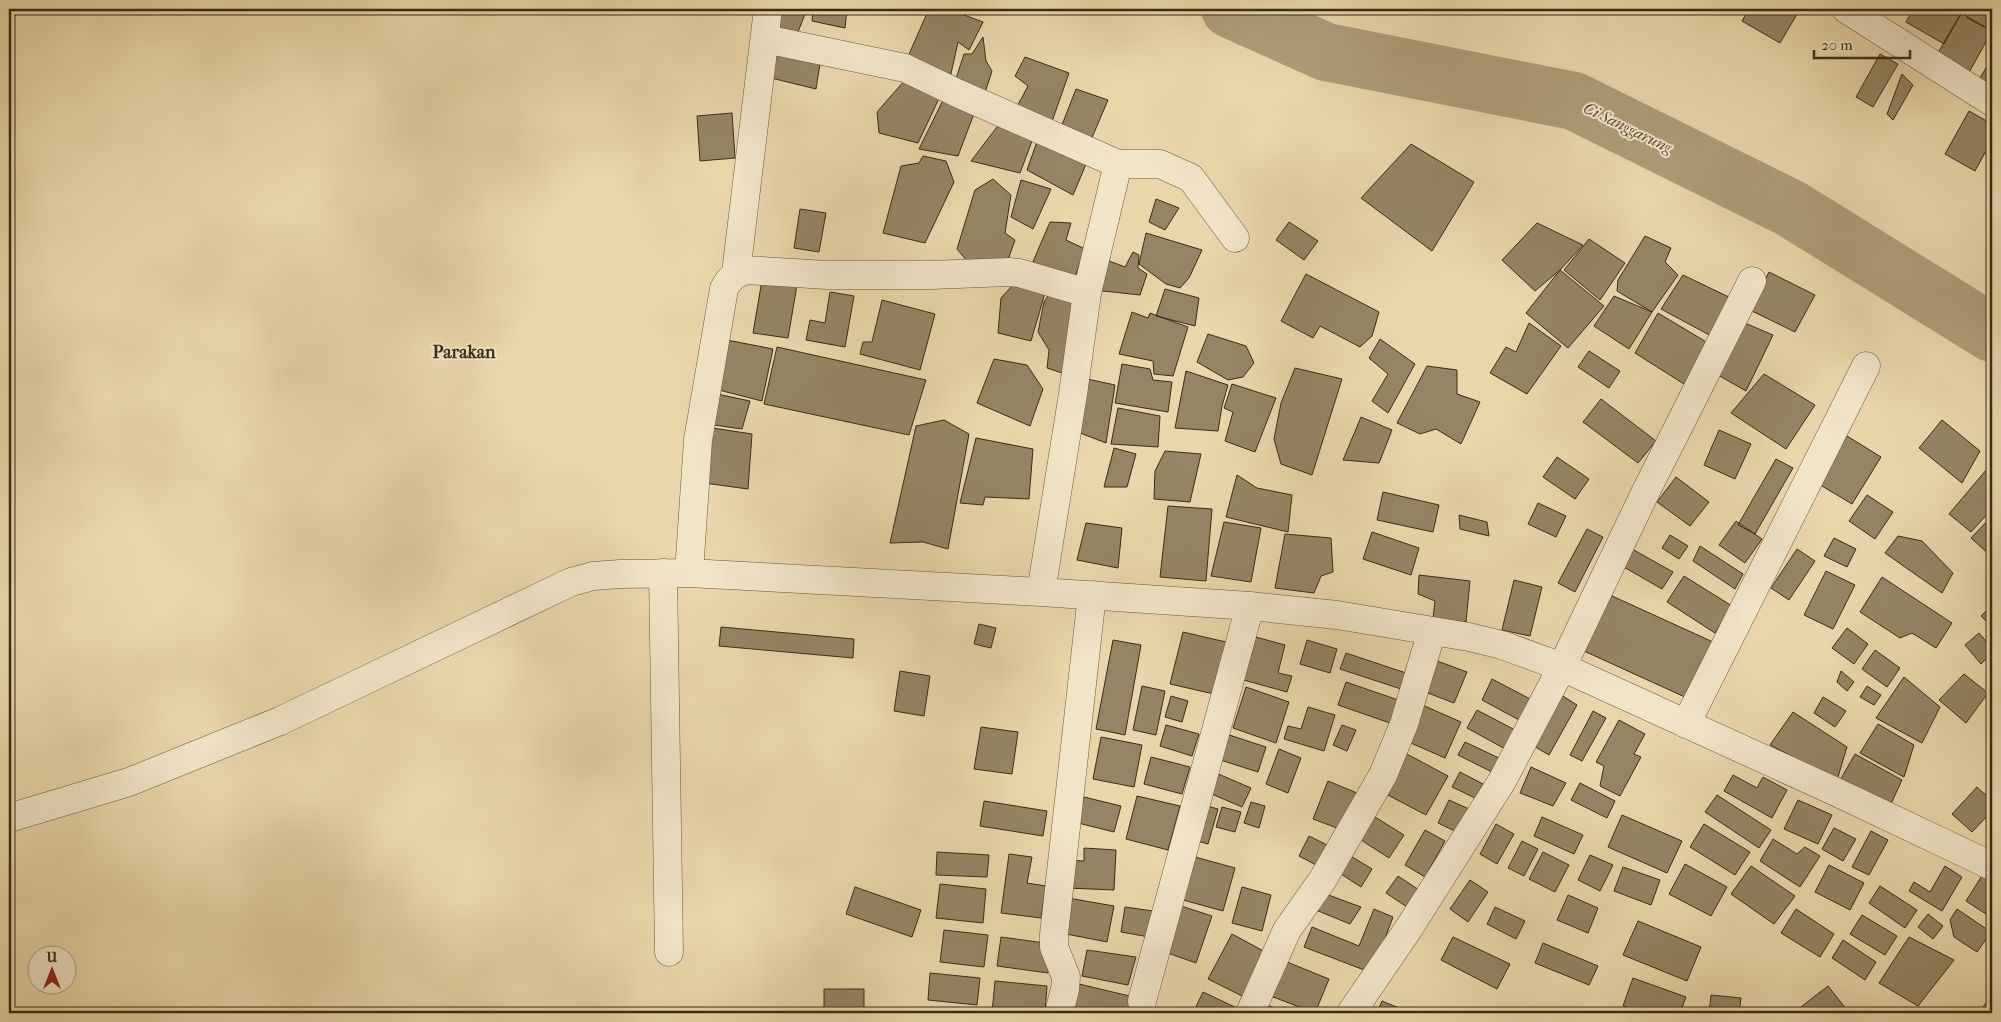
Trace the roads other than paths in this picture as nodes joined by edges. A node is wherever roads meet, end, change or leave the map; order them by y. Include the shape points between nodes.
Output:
1 (768, 9) edge
2 (1846, 9) edge
3 (765, 39) junction
4 (1992, 102) edge
5 (1118, 164) junction
6 (1235, 238) dead end
7 (736, 273) junction
8 (1752, 281) dead end
9 (1087, 293) junction
10 (1866, 366) dead end
11 (676, 573) junction
12 (1041, 592) junction
13 (1092, 595) junction
14 (1250, 606) junction
15 (1432, 631) junction
16 (1562, 667) junction
17 (1686, 724) junction
18 (9, 818) edge
19 (1992, 866) edge
20 (669, 952) dead end
21 (1142, 1001) dead end
22 (1059, 1013) edge
23 (1250, 1013) edge
24 (1351, 1013) edge

1 - 3 street
2 - 4 street
3 - 5 street via 905,68
3 - 7 street
5 - 6 street via 1160,164 1191,178
5 - 9 street
7 - 9 street via 746,270 827,275 1004,272 1019,273
7 - 11 street via 724,288
8 - 16 street
9 - 12 street
10 - 17 street
11 - 12 street
11 - 18 street via 593,576 571,582 280,721 129,782
11 - 20 street
12 - 13 street
13 - 14 street
13 - 22 street via 1054,934 1054,947 1066,977
14 - 15 street via 1337,615
14 - 21 street
15 - 16 street via 1502,646
15 - 23 street via 1404,724 1383,775 1323,879 1287,930
16 - 17 street
16 - 24 street via 1502,782
17 - 19 street

